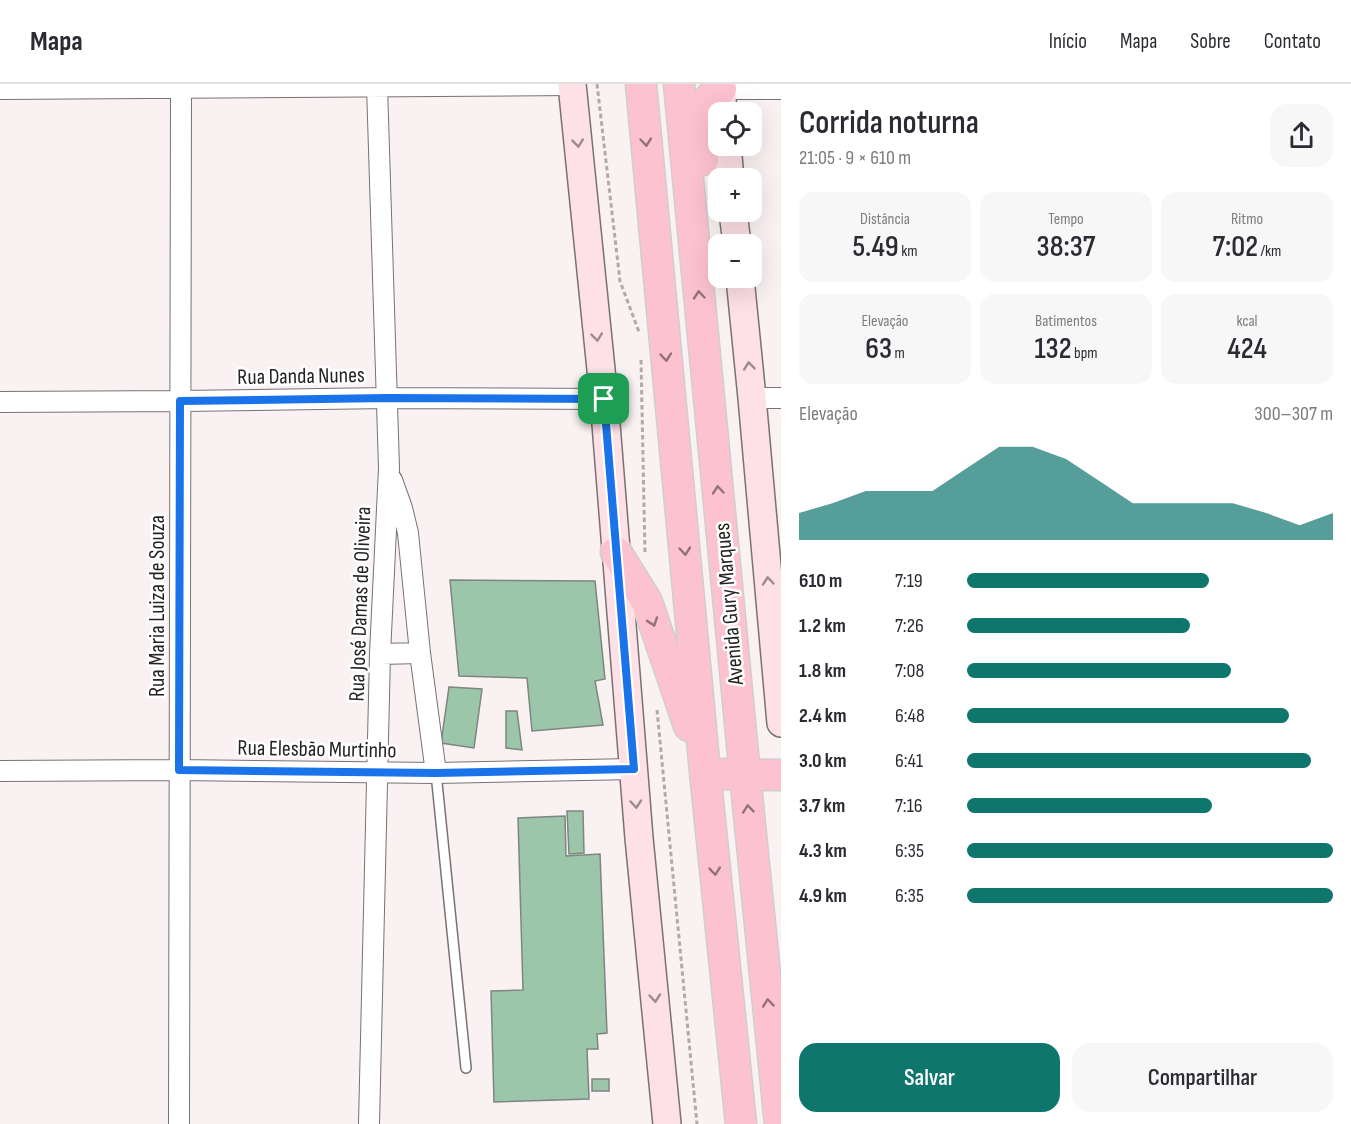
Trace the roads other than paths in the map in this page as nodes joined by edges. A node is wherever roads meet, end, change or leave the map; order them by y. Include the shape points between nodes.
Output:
1 (641, 84) edge
2 (679, 84) edge
3 (572, 85) edge
4 (377, 86) junction
5 (181, 87) junction
6 (0, 88) edge
7 (781, 90) edge
8 (722, 95) edge
9 (695, 252) junction
10 (741, 288) edge
11 (387, 398) junction
12 (752, 398) junction
13 (781, 398) edge
14 (604, 399) junction
15 (180, 401) junction
16 (0, 402) edge
17 (388, 468) junction
18 (616, 552) junction
19 (420, 653) junction
20 (380, 654) junction
21 (781, 723) edge
22 (634, 769) junction
23 (179, 770) junction
24 (0, 771) edge
25 (705, 772) junction
26 (377, 773) junction
27 (436, 773) junction
28 (745, 775) junction
29 (781, 775) edge
30 (466, 1068) dead end
31 (179, 1124) edge
32 (369, 1124) edge
33 (667, 1124) edge
34 (741, 1124) edge
35 (780, 1124) edge

1 -> 25 main road, Avenida Gury Marques
2 - 9 main road, Avenida Gury Marques
3 - 4 street
3 -> 14 main road
4 - 5 street
4 - 11 street, Rua José Damas de Oliveira
5 - 6 street
5 - 15 street, Rua Maria Luiza de Souza
7 - 8 street
8 - 9 main road via 711,97 701,133 705,220
28 -> 9 main road, Avenida Gury Marques
12 -> 10 main road, Avenida Gury Marques
11 - 14 street, Rua Danda Nunes
11 - 15 street, Rua Danda Nunes
11 - 17 street, Rua José Damas de Oliveira
12 - 13 street
21 -> 12 main road, Avenida Gury Marques
14 - 18 main road
15 - 16 street, Rua Danda Nunes
15 - 23 street, Rua Maria Luiza de Souza
17 - 19 street via 408,533
17 - 20 street, Rua José Damas de Oliveira
18 - 22 main road
18 -> 25 main road via 646,602
19 - 20 street
19 - 27 street
20 - 26 street, Rua José Damas de Oliveira
22 - 27 street, Rua Elesbão Murtinho
22 -> 33 main road
23 - 24 street, Rua Elesbão Murtinho
23 - 26 street, Rua Elesbão Murtinho
23 - 31 street, Rua Maria Luiza de Souza
25 - 28 main road
25 -> 34 main road, Avenida Gury Marques
26 - 27 street, Rua Elesbão Murtinho
26 - 32 street, Rua José Damas de Oliveira
27 - 30 lane
28 - 29 main road
35 -> 28 main road, Avenida Gury Marques

